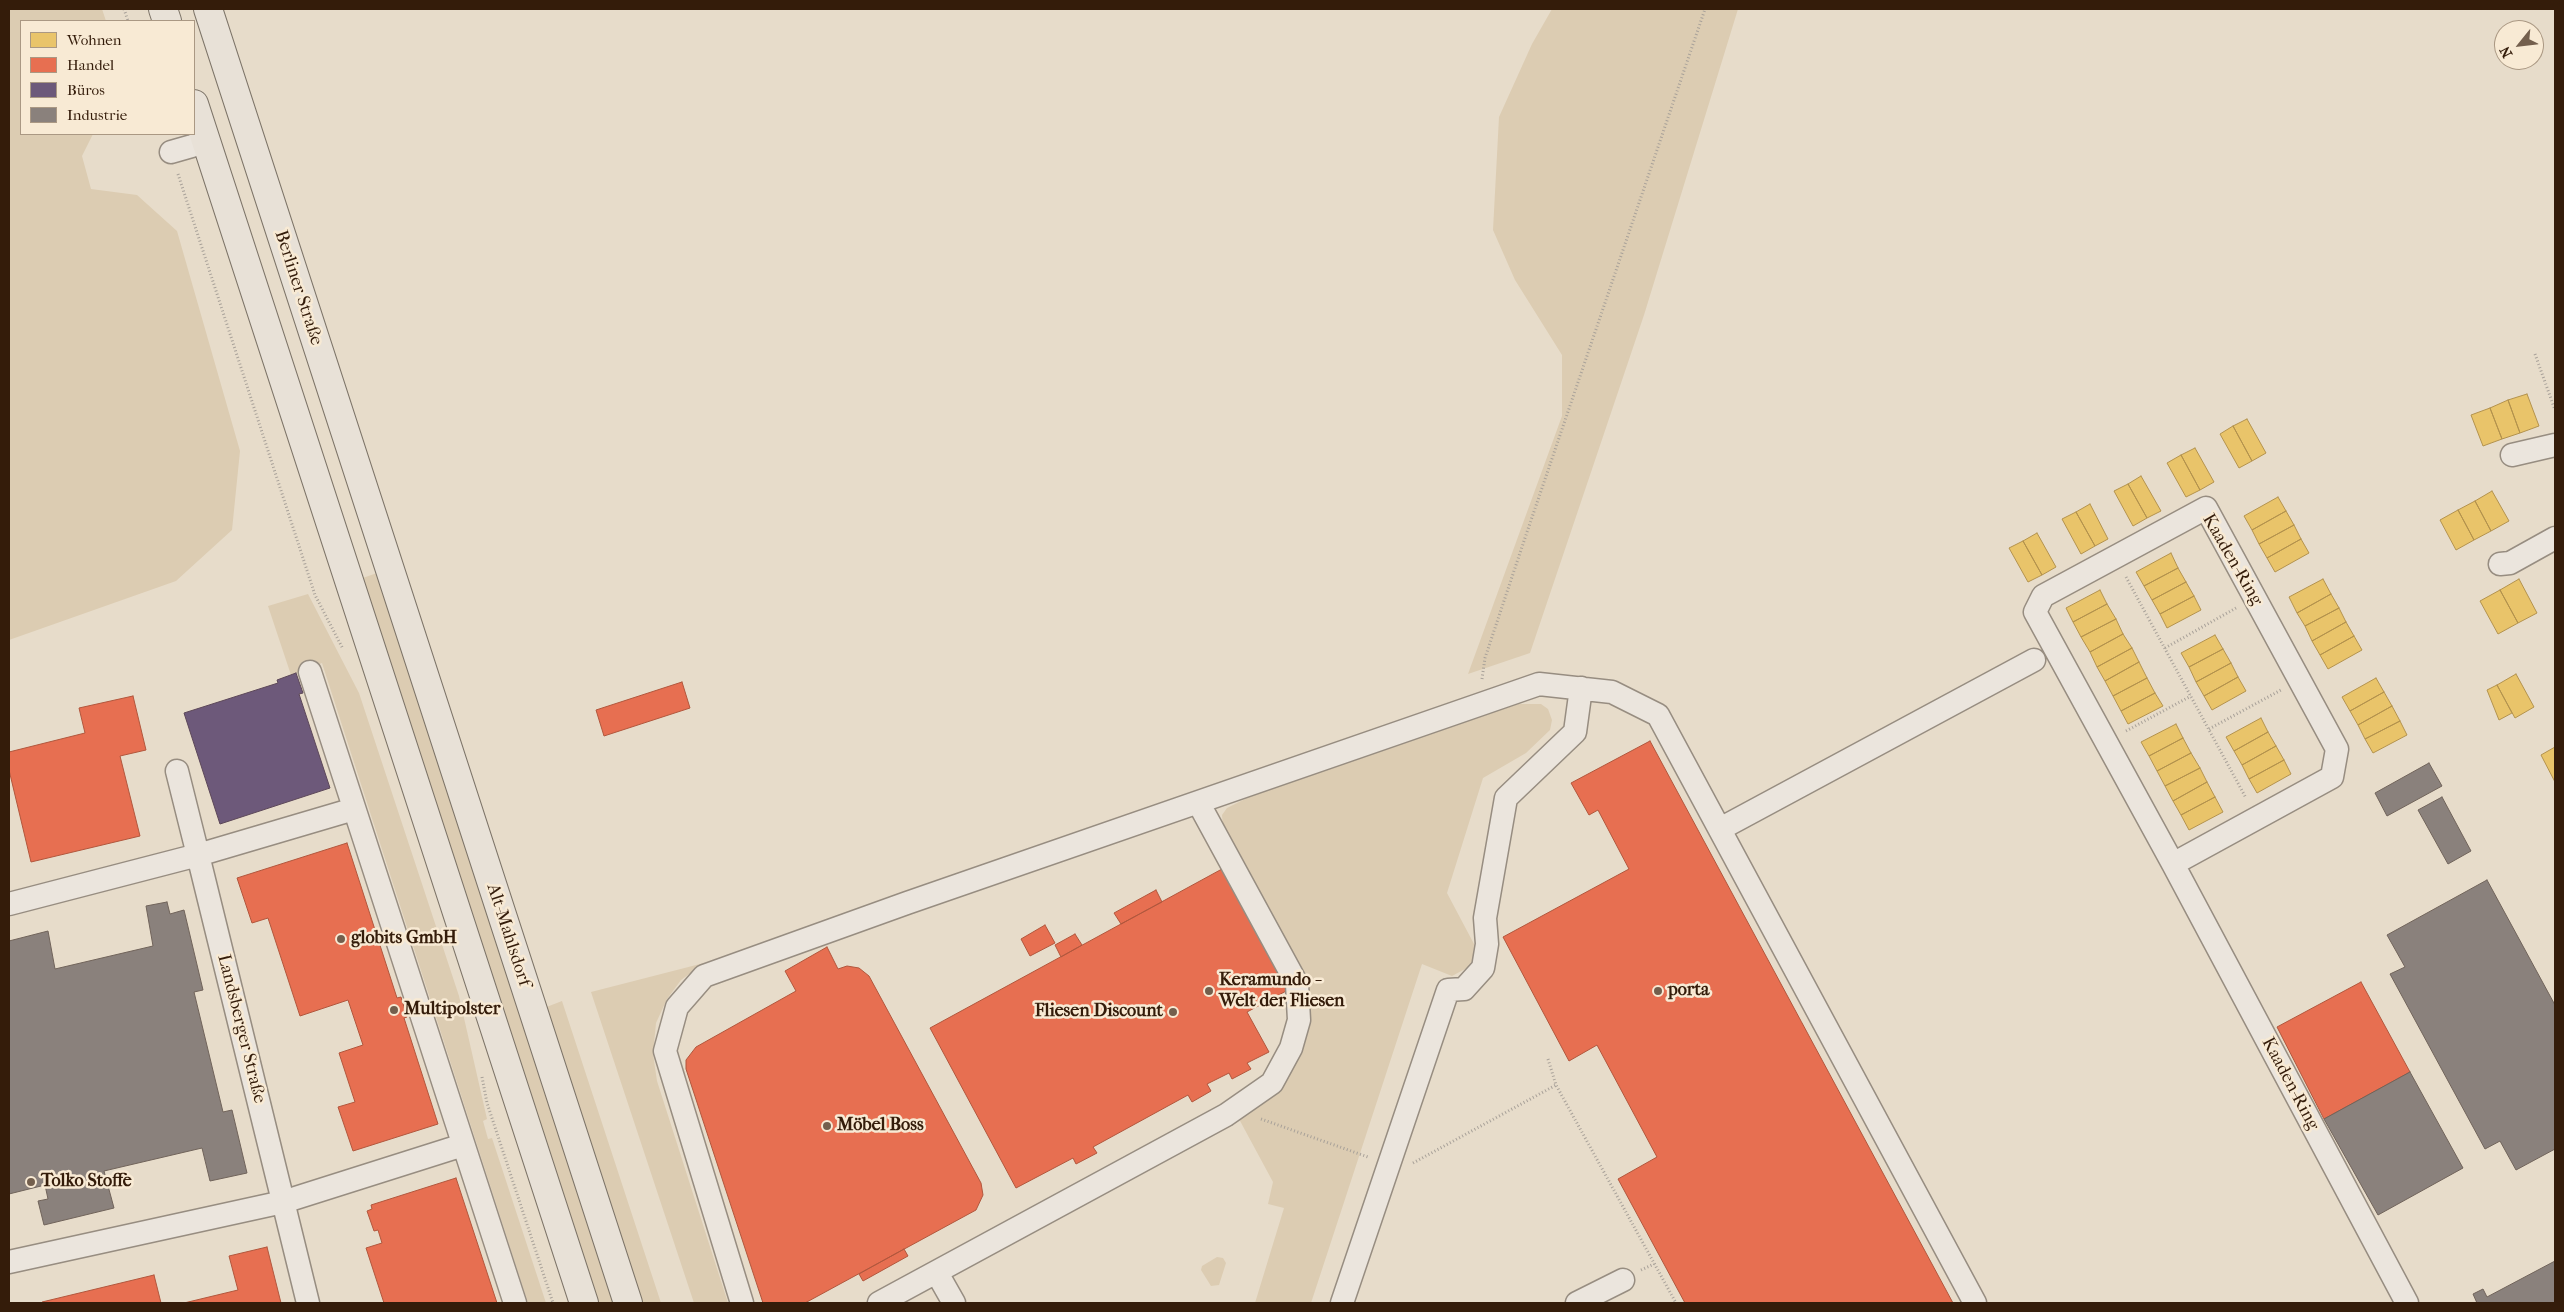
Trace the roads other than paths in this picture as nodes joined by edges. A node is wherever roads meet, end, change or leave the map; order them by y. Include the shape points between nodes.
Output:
1 (208, 9) edge
2 (195, 107) edge
3 (206, 142) junction
4 (171, 152) road end
5 (2555, 445) edge
6 (2512, 455) dead end
7 (2555, 538) edge
8 (2500, 564) dead end
9 (388, 567) joint
10 (2034, 660) dead end
11 (310, 672) dead end
12 (1581, 688) junction
13 (178, 771) dead end
14 (1199, 804) junction
15 (354, 809) junction
16 (1720, 829) junction
17 (198, 855) junction
18 (2173, 864) junction
19 (9, 904) edge
20 (463, 1145) junction
21 (283, 1202) junction
22 (9, 1262) edge
23 (937, 1273) junction
24 (1623, 1280) dead end
25 (308, 1303) edge
26 (515, 1303) edge
27 (584, 1303) edge
28 (628, 1303) edge
29 (742, 1303) edge
30 (879, 1303) edge
31 (954, 1303) edge
32 (1342, 1303) edge
33 (1577, 1303) edge
34 (1975, 1303) edge
35 (2407, 1303) edge

1 - 9 main road, Berliner Straße
2 - 3 main road
3 - 4 lane
3 - 27 main road
5 - 6 lane
7 - 8 lane via 2510,563
9 - 28 main road, Alt-Mahlsdorf
10 - 16 lane
11 - 15 lane
12 - 14 lane via 1539,684
12 - 16 lane via 1612,692 1658,715
12 - 32 lane via 1576,732 1506,798 1485,918 1487,944 1483,968 1464,988 1448,990
13 - 17 lane, Landsberger Straße
14 - 23 lane via 1297,984 1299,1020 1292,1048 1272,1083 1226,1115
14 - 29 lane via 704,976 677,1007 665,1051
15 - 17 lane
15 - 20 lane
16 - 34 lane
17 - 19 lane
17 - 21 lane, Landsberger Straße
18 - 18 lane, Kaaden-Ring via 2035,612 2043,596 2206,508 2337,749 2332,777
18 - 35 lane, Kaaden-Ring
20 - 21 lane
20 - 26 lane
21 - 22 lane
21 - 25 lane, Landsberger Straße
23 - 30 lane
23 - 31 lane
24 - 33 lane

